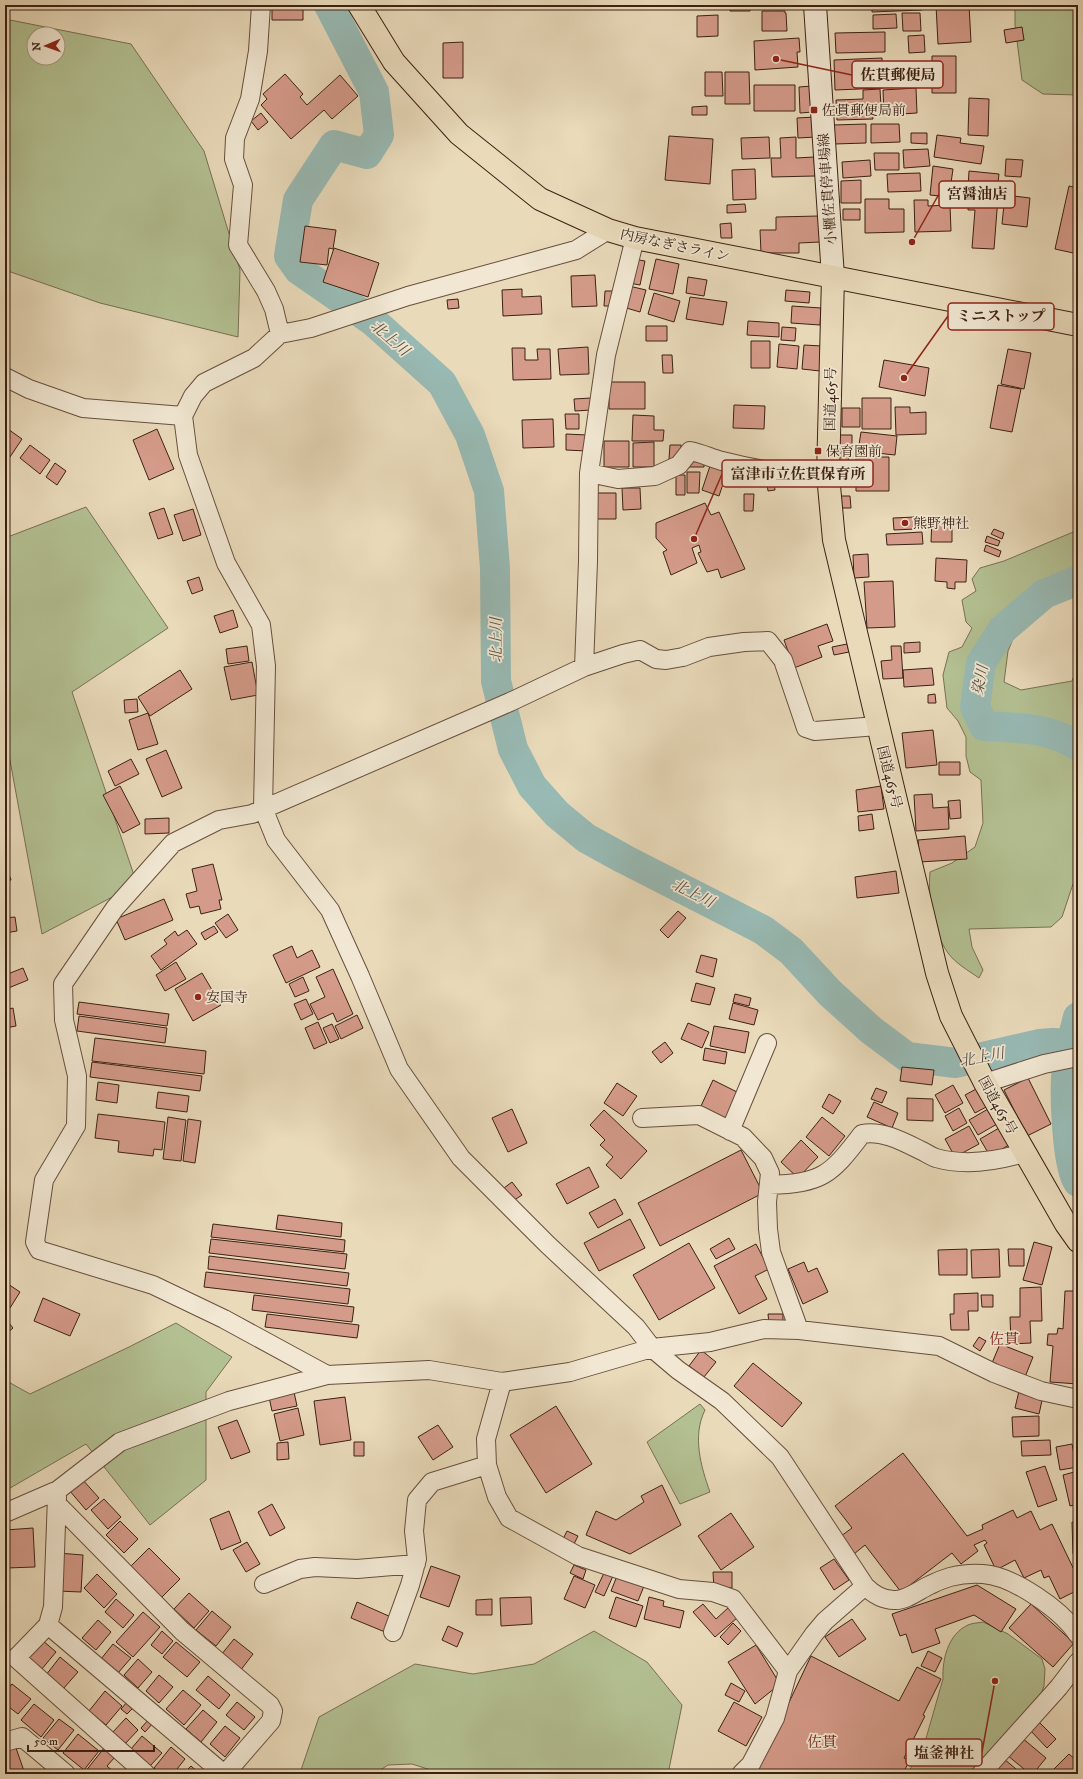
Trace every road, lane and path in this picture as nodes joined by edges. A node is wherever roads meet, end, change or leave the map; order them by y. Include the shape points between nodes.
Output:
1 (261, 5) edge
2 (359, 5) edge
3 (815, 5) edge
4 (608, 230) junction
5 (635, 238) junction
6 (833, 277) junction
7 (1078, 325) edge
8 (280, 334) junction
9 (5, 377) edge
10 (183, 416) junction
11 (589, 473) junction
12 (828, 475) junction
13 (584, 667) junction
14 (878, 726) junction
15 (263, 808) junction
16 (767, 1043) dead end
17 (1076, 1058) edge
18 (982, 1077) junction
19 (642, 1118) dead end
20 (730, 1130) junction
21 (1024, 1152) junction
22 (769, 1185) junction
23 (1078, 1241) edge
24 (799, 1330) junction
25 (652, 1348) junction
26 (327, 1374) junction
27 (502, 1382) junction
28 (1078, 1399) edge
29 (487, 1465) junction
30 (57, 1497) junction
31 (5, 1512) edge
32 (416, 1564) junction
33 (264, 1584) dead end
34 (865, 1586) junction
35 (48, 1625) junction
36 (393, 1632) dead end
37 (1078, 1635) edge
38 (1078, 1662) edge
39 (788, 1671) junction
40 (5, 1742) edge
41 (66, 1774) edge
42 (146, 1774) edge
43 (224, 1774) edge
44 (742, 1774) edge
45 (981, 1774) edge

1 - 8 street via 258,51 250,99 235,138 234,159 243,185 238,244 269,297
2 - 4 highway, 内房なぎさライン via 394,62 459,134 540,199
3 - 6 main road, 小櫃佐貫停車場線
4 - 5 highway, 内房なぎさライン
4 - 8 street via 576,250 408,296 311,328
5 - 6 highway, 内房なぎさライン
5 - 11 street via 606,355
6 - 7 highway, 内房なぎさライン
6 - 12 highway, 国道465号
8 - 10 street via 254,358 204,383 193,396
9 - 10 street via 29,389 83,408
10 - 15 street via 188,455 226,563 261,625 266,666
11 - 12 street via 618,479 654,476 679,465 690,451 721,461 784,474
11 - 13 street
12 - 14 highway, 国道465号 via 834,540
13 - 14 street via 640,650 656,659 666,660 683,657 709,647 768,641 783,660 806,728 816,731
13 - 15 street via 510,702
14 - 18 highway, 国道465号 via 937,973 951,1016
15 - 25 street via 276,840 330,910 399,1069 461,1158 548,1245 636,1327
15 - 26 street via 252,814 219,820 173,843 115,908 63,984 64,1020 78,1076 76,1126 44,1180 35,1242 40,1250 153,1285 224,1319
16 - 20 street
17 - 18 street
18 - 21 highway, 国道465号
19 - 20 street via 700,1115
20 - 22 street via 744,1137 763,1158 770,1173
21 - 22 street via 1004,1159 948,1161 934,1158 882,1134 871,1132 862,1134 830,1172 814,1180
21 - 23 highway, 国道465号
22 - 24 street via 768,1229 771,1252
24 - 25 street via 764,1330 710,1342
24 - 28 street via 939,1346 994,1373 1041,1391
25 - 27 street via 570,1372
25 - 34 street via 678,1370 722,1400 780,1457
26 - 27 street via 429,1370
26 - 30 street via 229,1402 120,1442
27 - 29 street via 486,1439
29 - 32 street via 432,1482 417,1500 414,1531
29 - 39 street via 497,1497 509,1518 578,1556 679,1589 713,1592 733,1599
30 - 31 street
30 - 35 street via 53,1607
30 - 43 street via 182,1631 270,1705 273,1711 271,1720
32 - 33 street via 357,1570 315,1567 300,1569
32 - 36 street
34 - 37 street via 873,1594 895,1601 950,1577 984,1574 1002,1579 1040,1599 1059,1612
34 - 39 street via 821,1626
35 - 42 street via 16,1658
35 - 43 street
38 - 45 street via 1059,1687
39 - 44 street via 775,1718 751,1764
40 - 41 street via 22,1737

